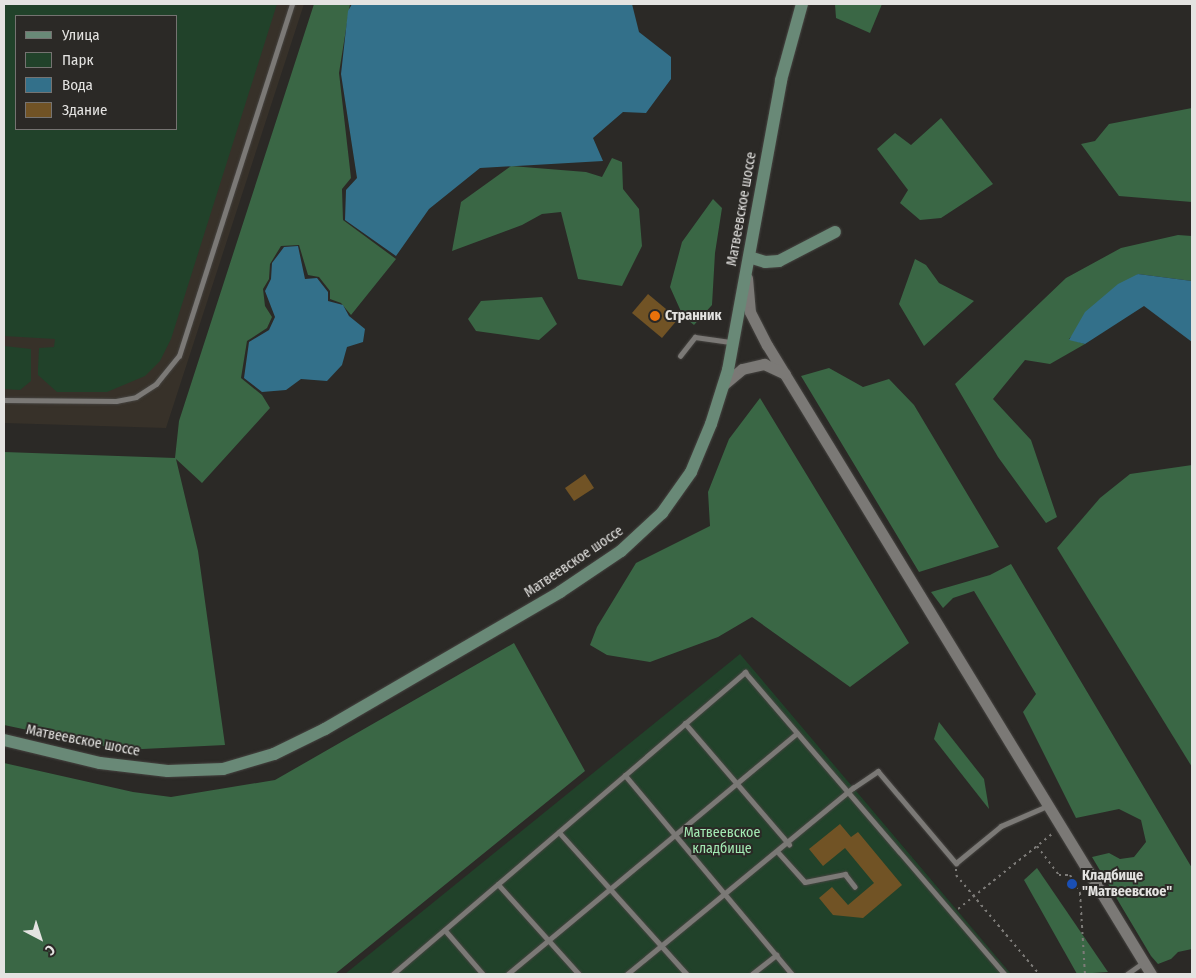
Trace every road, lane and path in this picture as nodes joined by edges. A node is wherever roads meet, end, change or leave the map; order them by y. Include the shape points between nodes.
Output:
1 (292, 4) edge
2 (802, 4) edge
3 (835, 232) dead end
4 (749, 258) junction
5 (746, 273) junction
6 (733, 342) junction
7 (680, 356) dead end
8 (785, 374) junction
9 (723, 384) junction
10 (4, 400) edge
11 (685, 723) junction
12 (797, 733) junction
13 (4, 740) edge
14 (625, 775) junction
15 (737, 783) junction
16 (848, 792) junction
17 (1046, 806) junction
18 (1060, 828) junction
19 (559, 832) junction
20 (675, 834) junction
21 (789, 844) junction
22 (1037, 846) junction
23 (778, 852) junction
24 (956, 863) junction
25 (498, 884) junction
26 (856, 887) dead end
27 (611, 889) junction
28 (725, 895) junction
29 (974, 896) junction
30 (953, 913) junction
31 (445, 930) junction
32 (549, 941) junction
33 (662, 946) junction
34 (776, 955) junction
35 (1144, 963) junction
36 (393, 974) edge
37 (483, 974) edge
38 (508, 974) edge
39 (579, 974) edge
40 (627, 974) edge
41 (687, 974) edge
42 (752, 974) edge
43 (792, 974) edge
44 (1005, 974) edge
45 (1039, 974) edge
46 (1086, 974) edge
47 (1127, 974) edge
48 (1151, 974) edge

1 - 10 lane via 179,356 156,384 136,396 116,401
2 - 4 main road, Матвеевское шоссе via 781,80
3 - 4 main road via 779,261
4 - 5 main road, Матвеевское шоссе
5 - 6 main road, Матвеевское шоссе
5 - 8 street via 750,312
6 - 7 lane via 695,337
6 - 9 main road, Матвеевское шоссе
8 - 9 street via 764,364 742,369
8 - 17 street
9 - 13 main road, Матвеевское шоссе via 691,472 662,513 621,551 560,592 325,730 274,754 223,769 168,771 100,763
11 - 12 lane via 744,672
11 - 14 lane
11 - 15 lane
12 - 15 lane
12 - 16 lane
14 - 19 lane
14 - 20 lane
15 - 20 lane
15 - 21 lane
16 - 21 lane
16 - 24 lane via 878,771
16 - 30 lane
17 - 18 street
17 - 24 lane via 1000,826
18 - 22 path
18 - 35 street
19 - 25 lane
19 - 27 lane
20 - 27 lane
20 - 28 lane
21 - 23 lane
22 - 29 path
22 - 46 path via 1059,876 1070,875 1080,893
23 - 26 lane via 805,882 845,874
23 - 28 lane
24 - 29 path via 956,875
25 - 31 lane
25 - 32 lane
27 - 32 lane
27 - 33 lane
28 - 33 lane
28 - 34 lane
29 - 30 path
29 - 45 path
30 - 44 lane
31 - 36 lane
31 - 37 lane
32 - 38 lane
32 - 39 lane
33 - 40 lane
33 - 41 lane
34 - 42 lane
34 - 43 lane
35 - 47 lane
35 - 48 street

